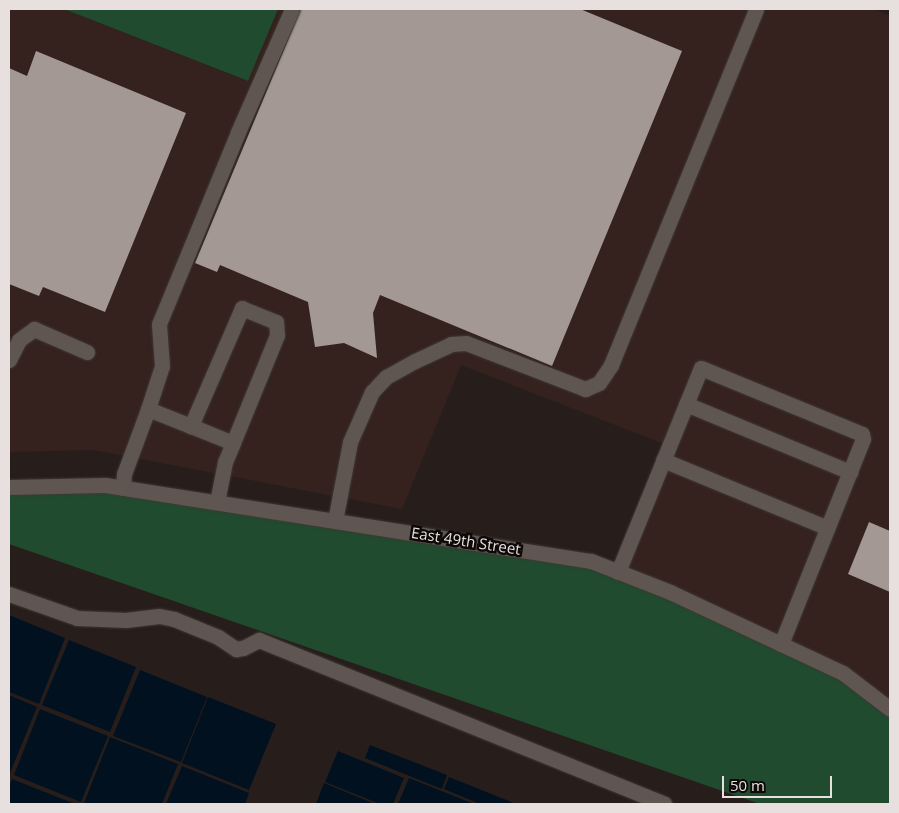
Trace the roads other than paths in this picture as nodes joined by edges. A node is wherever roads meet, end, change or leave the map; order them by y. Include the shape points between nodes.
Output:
1 (292, 9) edge
2 (756, 9) edge
3 (87, 352) dead end
4 (9, 360) edge
5 (686, 404) junction
6 (148, 409) junction
7 (191, 426) junction
8 (233, 443) junction
9 (663, 460) junction
10 (850, 472) junction
11 (9, 487) edge
12 (123, 488) junction
13 (217, 502) junction
14 (335, 521) junction
15 (828, 528) junction
16 (618, 572) junction
17 (9, 594) edge
18 (781, 644) junction
19 (890, 709) edge
20 (664, 804) edge

1 - 6 street via 159,324 162,366
2 - 14 street via 610,365 599,383 585,389 466,343 451,344 415,361 386,377 368,398 350,442
3 - 4 street via 34,329 19,340
5 - 9 street
5 - 10 street
5 - 10 street via 699,370 703,368 862,434
6 - 7 street
6 - 12 street via 124,474
7 - 8 street
7 - 8 street via 242,308 276,322 277,335
8 - 13 street via 225,462
9 - 15 street
9 - 16 street
10 - 15 street
11 - 12 street, East 49th Street via 105,485
12 - 13 street, East 49th Street
13 - 14 street, East 49th Street
14 - 16 street, East 49th Street via 591,561
15 - 18 street
16 - 18 street, East 49th Street via 670,592
17 - 20 street via 77,618 126,620 159,616 174,619 218,637 236,649 259,640
18 - 19 street, East 49th Street via 842,673

